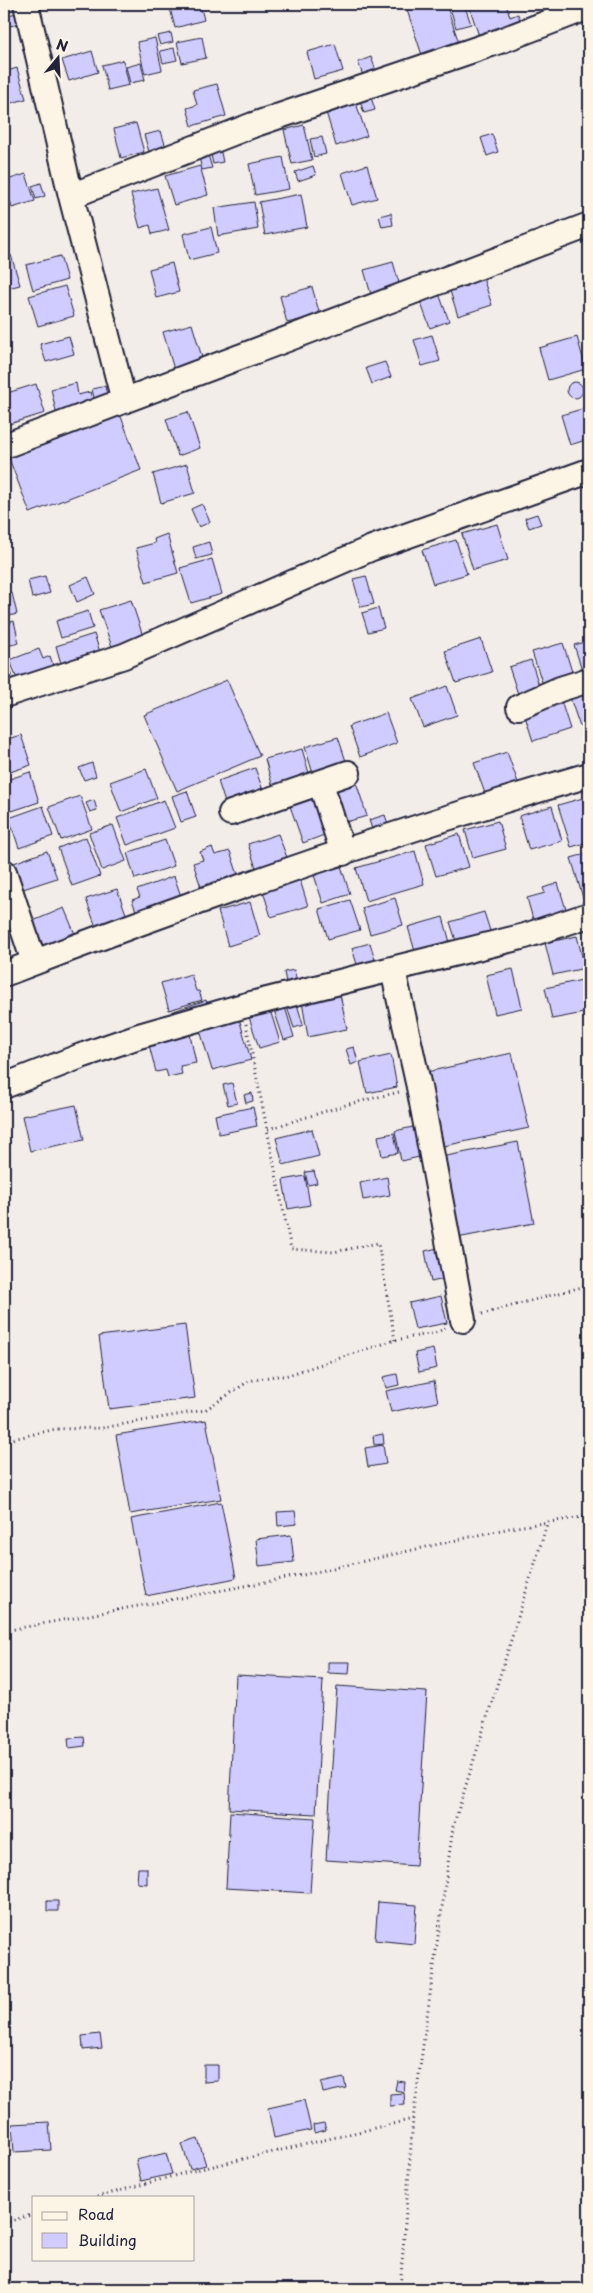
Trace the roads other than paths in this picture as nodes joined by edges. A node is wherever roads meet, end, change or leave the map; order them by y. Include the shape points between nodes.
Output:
1 (26, 4) edge
2 (589, 7) edge
3 (71, 196) junction
4 (589, 225) edge
5 (124, 401) junction
6 (4, 446) edge
7 (589, 471) edge
8 (589, 680) edge
9 (4, 695) edge
10 (519, 707) dead end
11 (348, 773) dead end
12 (589, 775) edge
13 (320, 784) junction
14 (231, 813) dead end
15 (343, 853) junction
16 (4, 872) edge
17 (589, 915) edge
18 (34, 962) junction
19 (393, 970) junction
20 (4, 974) edge
21 (4, 1086) edge
22 (463, 1320) road end

1 - 3 street
2 - 3 street via 500,41 253,125
3 - 5 street
4 - 5 street
5 - 6 street
7 - 9 street via 372,548 124,656
8 - 10 street
11 - 13 street
12 - 15 street
13 - 14 street
13 - 15 street
15 - 18 street
16 - 18 street
17 - 19 street via 525,936
18 - 20 street
19 - 21 street via 243,1006 131,1039
19 - 22 street via 419,1087

